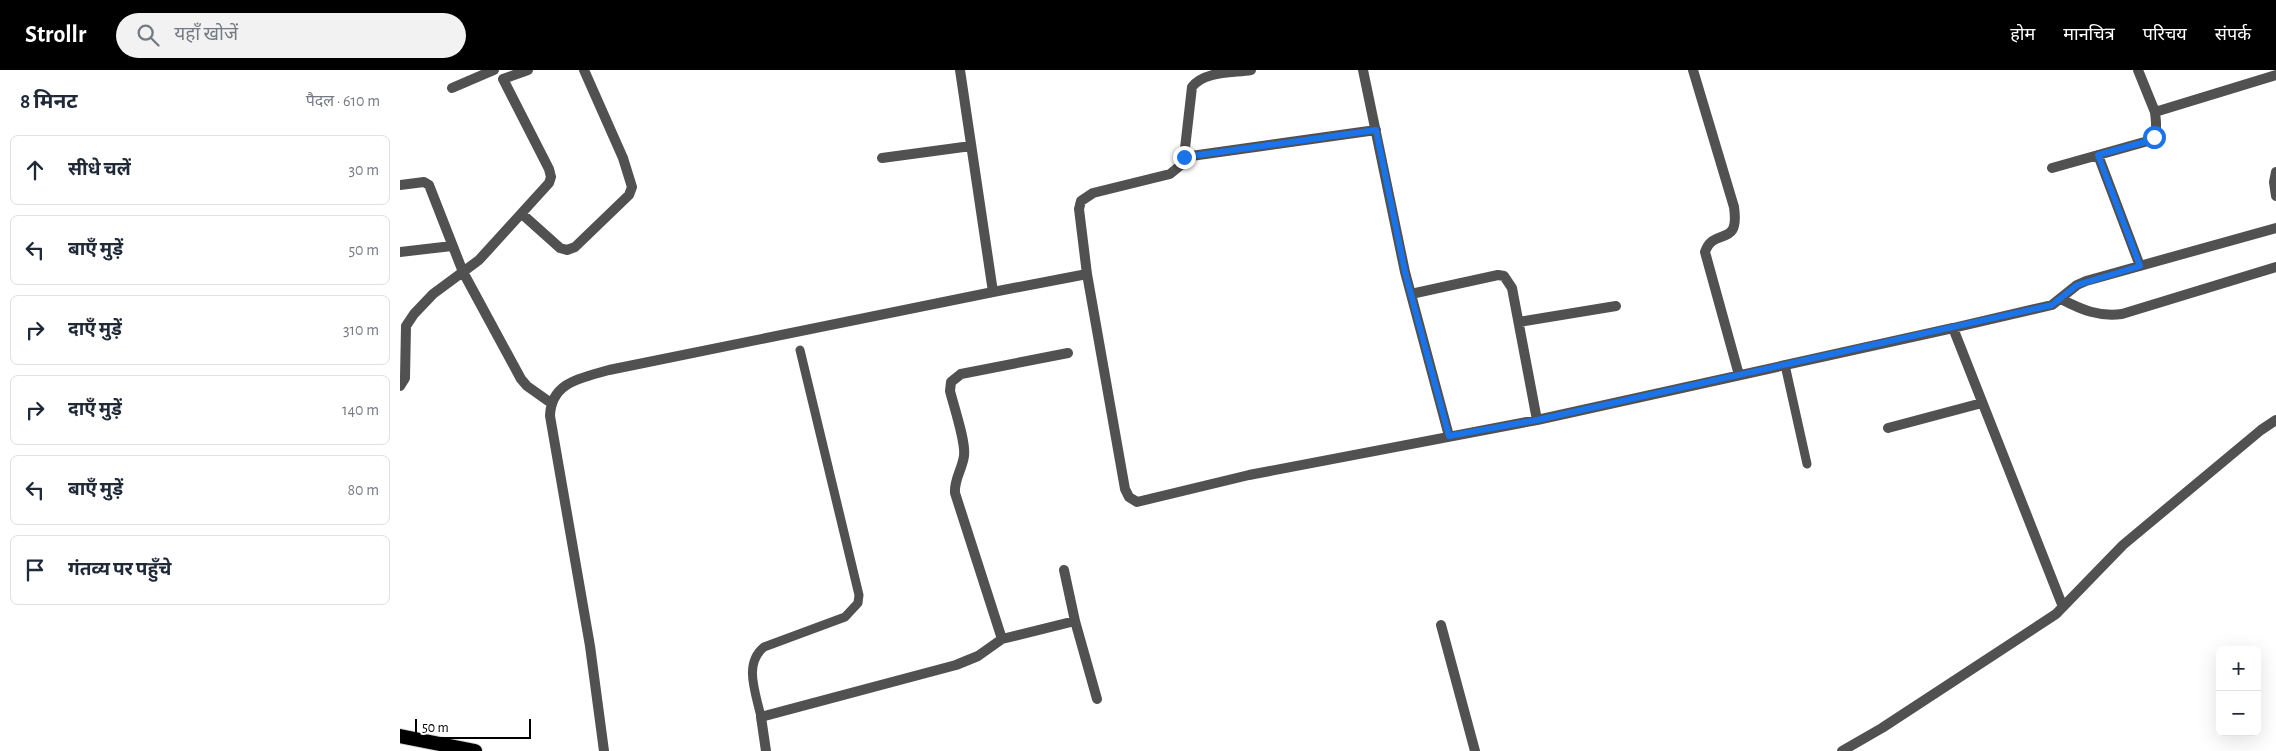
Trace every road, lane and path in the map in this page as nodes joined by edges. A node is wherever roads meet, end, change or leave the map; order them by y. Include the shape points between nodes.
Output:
1 (528, 70) edge
2 (584, 70) edge
3 (960, 70) edge
4 (1251, 70) edge
5 (1363, 70) edge
6 (1693, 70) edge
7 (2138, 70) edge
8 (498, 73) edge
9 (2276, 75) edge
10 (452, 88) dead end
11 (2155, 112) junction
12 (1376, 130) junction
13 (971, 146) junction
14 (2098, 155) junction
15 (1184, 157) junction
16 (882, 158) dead end
17 (2052, 168) dead end
18 (2276, 172) edge
19 (400, 184) edge
20 (2276, 196) edge
21 (522, 214) junction
22 (2276, 228) edge
23 (452, 246) junction
24 (400, 252) edge
25 (2140, 266) junction
26 (2276, 267) edge
27 (463, 272) junction
28 (1087, 274) junction
29 (993, 292) junction
30 (1411, 294) junction
31 (2061, 299) junction
32 (1616, 306) dead end
33 (1518, 322) junction
34 (1952, 328) junction
35 (800, 350) dead end
36 (1068, 352) dead end
37 (1784, 365) junction
38 (1739, 375) junction
39 (400, 386) edge
40 (551, 403) junction
41 (1982, 403) junction
42 (1537, 420) junction
43 (2276, 420) edge
44 (1888, 428) dead end
45 (1449, 436) junction
46 (1807, 464) dead end
47 (1064, 570) dead end
48 (2063, 607) junction
49 (1075, 621) junction
50 (1441, 625) dead end
51 (1002, 639) junction
52 (1097, 699) dead end
53 (760, 717) junction
54 (400, 736) edge
55 (442, 748) edge
56 (475, 751) edge
57 (604, 751) edge
58 (766, 751) edge
59 (1475, 751) edge
60 (1842, 751) edge

1 - 8 street
2 - 21 street via 623,158 632,187 629,196 567,250 560,248
3 - 13 street
4 - 15 street via 1208,77 1192,87
5 - 12 street
6 - 38 street via 1735,214 1734,229 1712,241 1705,252
7 - 11 street
8 - 10 street
8 - 21 street via 551,177 545,189
9 - 11 street
11 - 14 street via 2154,137
12 - 15 street
12 - 30 street
13 - 16 street
13 - 29 street
14 - 17 street
14 - 25 street
15 - 28 street via 1181,165 1170,174 1093,193 1081,201 1079,209
18 - 20 street
19 - 23 street via 424,182 429,186
21 - 27 street via 479,260
22 - 25 street
23 - 24 street
23 - 27 street
25 - 31 street via 2077,285
26 - 31 street via 2109,316
27 - 39 street via 421,304 406,326 405,378
27 - 40 street via 522,379
28 - 29 street
28 - 45 street via 1125,488 1129,497 1137,502 1258,473
29 - 40 street via 609,370 573,381 559,390
30 - 33 street via 1504,276 1512,288
30 - 45 street
31 - 34 street via 2052,305
32 - 33 street
33 - 42 street
34 - 37 street
34 - 41 street
35 - 53 lane via 859,595 858,603 845,617 764,647 756,654 752,675
36 - 51 street via 961,374 951,382 950,391 965,449 954,484 955,493
37 - 38 street
37 - 46 lane
38 - 42 street
40 - 57 street via 550,416 590,646
41 - 44 street
41 - 48 street
42 - 45 street
43 - 48 street via 2123,545
47 - 49 street
48 - 60 street via 1882,728
49 - 51 street
49 - 52 street
50 - 59 street
51 - 53 street via 978,656 956,665
53 - 58 street
54 - 55 highway
55 - 56 highway

